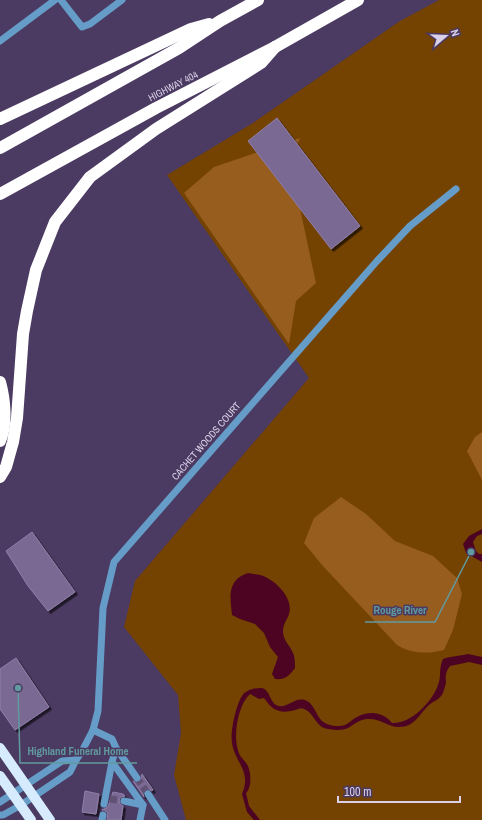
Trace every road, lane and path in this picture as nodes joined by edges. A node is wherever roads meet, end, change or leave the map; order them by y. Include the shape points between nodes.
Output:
1 (55, 0) edge
2 (61, 0) edge
3 (122, 0) edge
4 (258, 0) edge
5 (358, 0) edge
6 (220, 21) junction
7 (0, 41) edge
8 (275, 47) junction
9 (0, 119) edge
10 (0, 148) edge
11 (456, 188) dead end
12 (0, 194) edge
13 (0, 382) edge
14 (0, 441) edge
15 (0, 477) edge
16 (93, 730) junction
17 (0, 748) edge
18 (116, 748) junction
19 (76, 760) junction
20 (112, 762) junction
21 (0, 776) edge
22 (137, 778) tunnel mouth
23 (25, 785) junction
24 (12, 794) junction
25 (148, 794) tunnel mouth
26 (33, 797) junction
27 (107, 800) dead end
28 (124, 801) tunnel mouth
29 (0, 802) edge
30 (21, 805) junction
31 (143, 805) junction
32 (0, 815) edge
33 (31, 820) edge
34 (50, 820) edge
35 (140, 820) edge
36 (165, 820) edge

1 - 7 street
2 - 3 street via 82,26 90,24
4 - 6 highway
5 - 8 highway, HIGHWAY 404
6 - 9 highway via 191,29
6 - 10 highway via 179,48
8 - 12 highway, HIGHWAY 404 via 156,108
8 - 15 highway via 261,63 156,129 90,177 55,222 36,270 27,311 17,418 6,467
11 - 16 street, CACHET WOODS COURT via 410,226 377,261 114,562 103,608 98,711
13 - 14 highway via 4,422
16 - 18 street via 112,739
16 - 19 street, CACHET WOODS COURT
17 - 23 main road
18 - 20 street
18 - 22 street
19 - 23 street via 62,761
19 - 26 street, CACHET WOODS COURT via 70,772
20 - 27 street
20 - 31 street
21 - 24 main road
23 - 24 street
23 - 26 main road
24 - 29 street
24 - 30 main road
25 - 36 street
26 - 30 street, CACHET WOODS COURT
26 - 34 main road
28 - 31 street
30 - 32 street, CACHET WOODS COURT
30 - 33 main road
31 - 35 street

